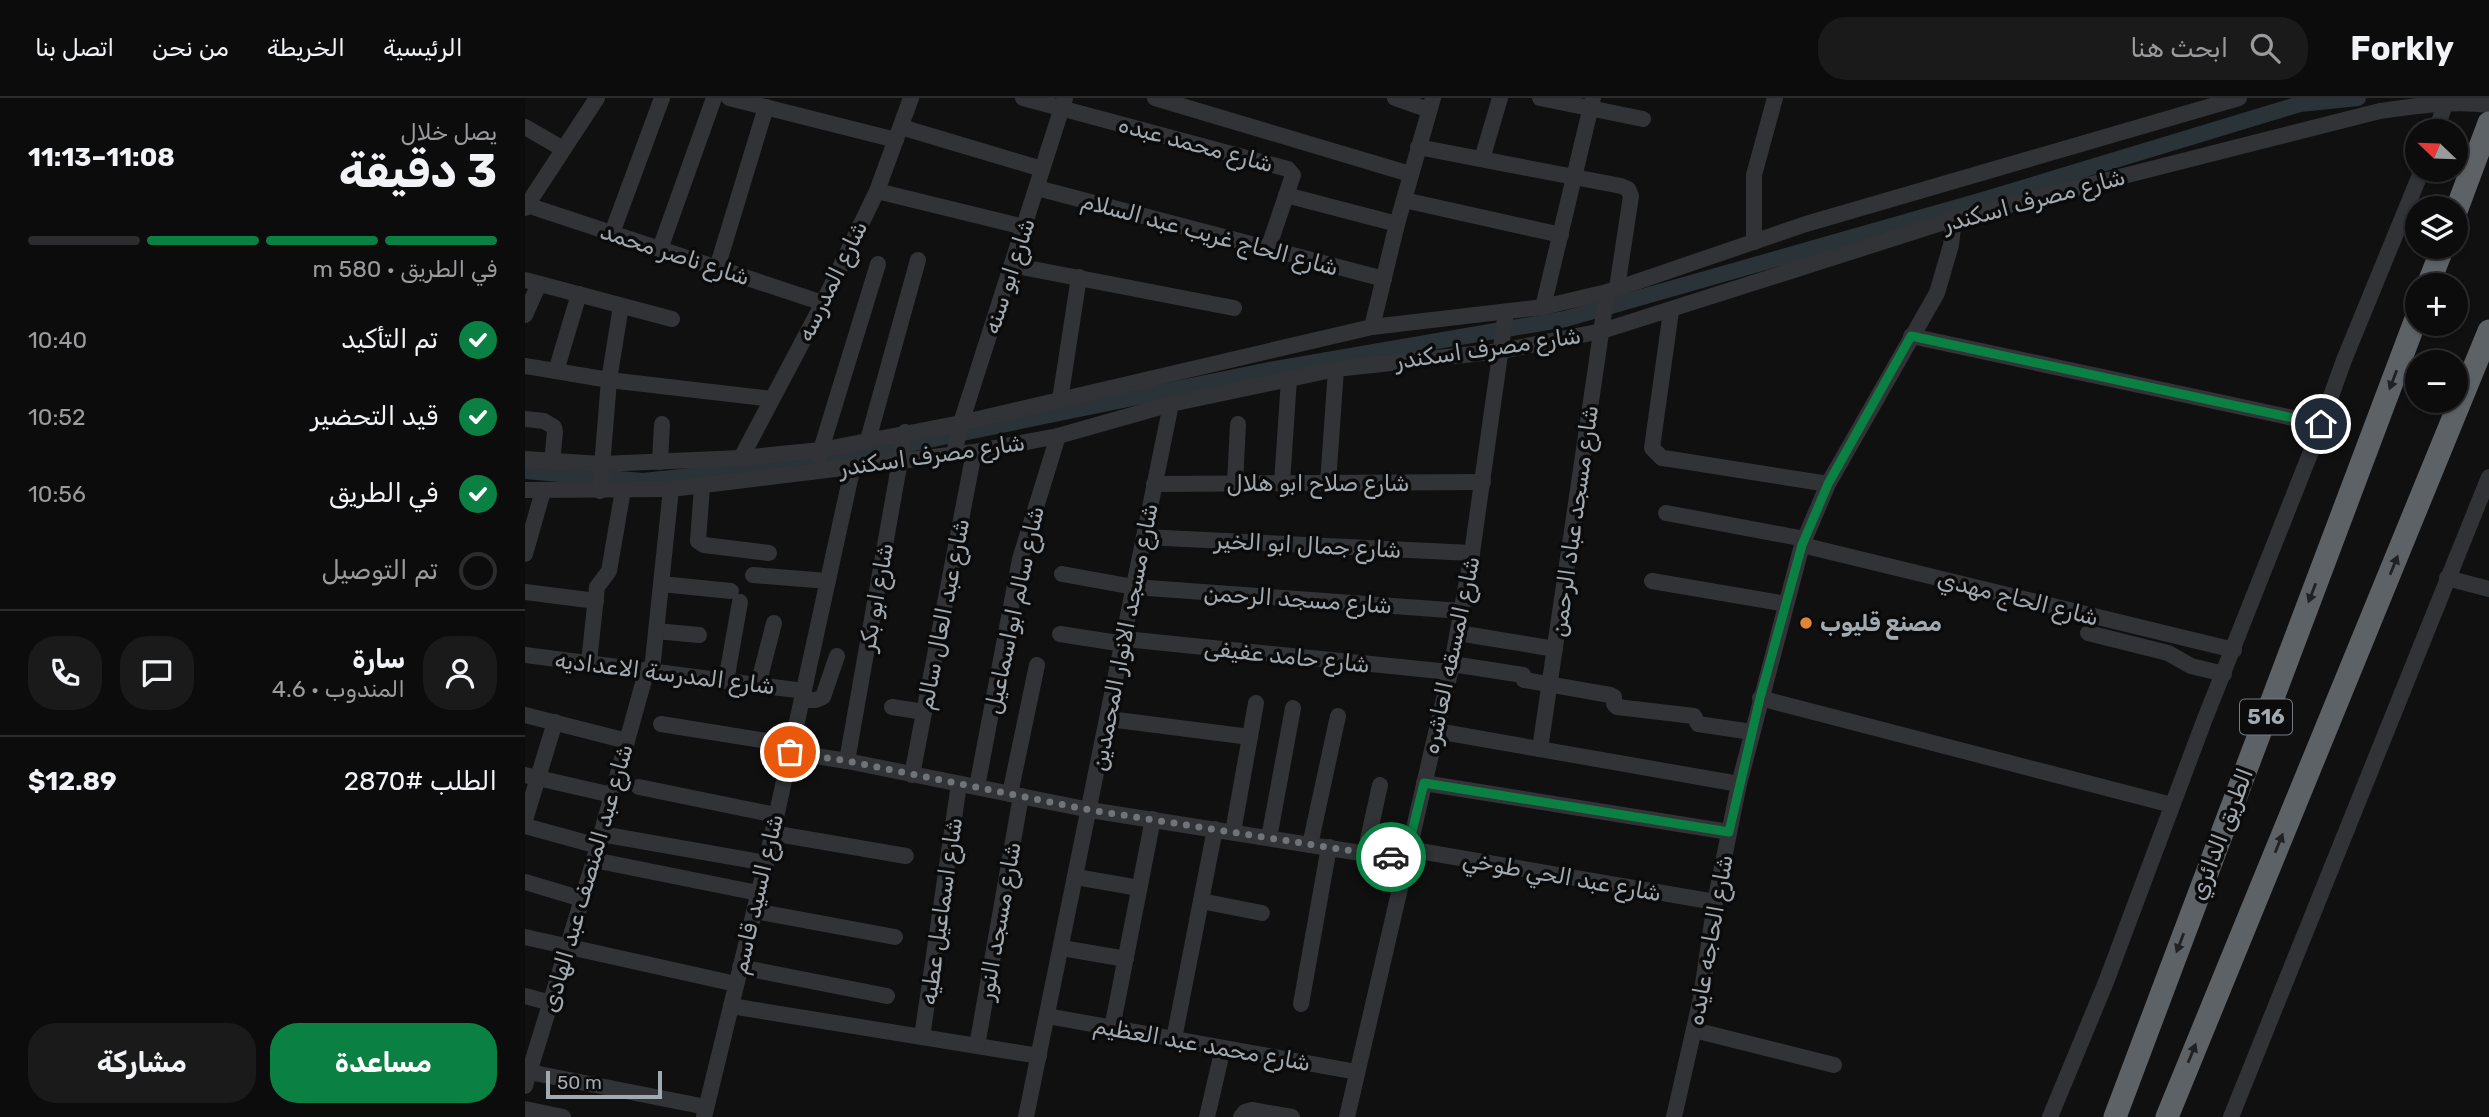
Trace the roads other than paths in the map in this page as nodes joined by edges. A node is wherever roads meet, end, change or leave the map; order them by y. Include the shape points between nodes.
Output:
1 (662, 98) edge
2 (714, 98) edge
3 (729, 98) edge
4 (911, 98) edge
5 (1023, 98) edge
6 (1154, 98) edge
7 (1395, 98) edge
8 (1500, 98) edge
9 (1540, 98) edge
10 (1775, 98) edge
11 (2239, 98) edge
12 (590, 100) edge
13 (1063, 103) edge
14 (1431, 104) edge
15 (1591, 104) edge
16 (2445, 104) junction
17 (2481, 104) edge
18 (766, 107) junction
19 (1643, 119) dead end
20 (2440, 119) edge
21 (2489, 123) edge
22 (525, 127) edge
23 (898, 133) junction
24 (1418, 146) junction
25 (563, 149) junction
26 (1482, 159) junction
27 (1042, 169) junction
28 (1411, 174) junction
29 (1574, 177) junction
30 (532, 182) edge
31 (2417, 182) edge
32 (1037, 188) junction
33 (877, 191) junction
34 (1286, 195) junction
35 (2462, 196) edge
36 (1403, 200) junction
37 (526, 206) edge
38 (1954, 219) junction
39 (1397, 224) junction
40 (1024, 227) junction
41 (612, 233) junction
42 (1560, 235) junction
43 (1754, 242) junction
44 (660, 249) junction
45 (1268, 249) junction
46 (918, 260) dead end
47 (878, 264) dead end
48 (1012, 265) junction
49 (717, 268) junction
50 (1079, 277) junction
51 (1384, 279) junction
52 (532, 282) edge
53 (1612, 290) junction
54 (579, 294) junction
55 (823, 303) junction
56 (621, 306) junction
57 (1234, 307) dead end
58 (1543, 307) junction
59 (1671, 311) junction
60 (1506, 313) junction
61 (525, 315) edge
62 (672, 320) dead end
63 (1372, 327) junction
64 (1602, 331) junction
65 (2489, 331) edge
66 (1911, 336) junction
67 (2409, 336) edge
68 (1501, 351) junction
69 (525, 366) edge
70 (2481, 367) edge
71 (1336, 369) junction
72 (556, 371) junction
73 (1289, 379) junction
74 (609, 380) junction
75 (772, 399) junction
76 (1059, 400) junction
77 (1171, 404) junction
78 (525, 419) edge
79 (961, 423) junction
80 (662, 424) dead end
81 (1238, 424) dead end
82 (2321, 424) junction
83 (905, 432) junction
84 (1058, 436) junction
85 (868, 440) junction
86 (821, 450) junction
87 (975, 452) junction
88 (954, 454) junction
89 (741, 458) junction
90 (525, 459) edge
91 (901, 460) junction
92 (552, 462) junction
93 (660, 462) junction
94 (600, 464) junction
95 (853, 466) junction
96 (815, 472) junction
97 (2489, 477) edge
98 (1328, 482) junction
99 (1483, 482) junction
100 (1235, 483) junction
101 (1282, 483) junction
102 (1154, 484) junction
103 (1828, 484) junction
104 (702, 486) junction
105 (671, 489) junction
106 (525, 490) edge
107 (623, 490) junction
108 (543, 491) junction
109 (600, 491) junction
110 (1666, 513) dead end
111 (1144, 537) junction
112 (1803, 542) junction
113 (769, 552) dead end
114 (1472, 553) junction
115 (525, 554) edge
116 (1062, 574) dead end
117 (753, 575) dead end
118 (2447, 578) junction
119 (828, 581) junction
120 (1652, 581) dead end
121 (661, 584) junction
122 (1135, 587) junction
123 (2489, 589) edge
124 (525, 592) edge
125 (596, 601) junction
126 (1786, 604) junction
127 (1462, 611) junction
128 (773, 623) dead end
129 (656, 631) junction
130 (1458, 633) junction
131 (2088, 633) dead end
132 (1060, 634) dead end
133 (699, 635) dead end
134 (1124, 642) junction
135 (1555, 649) junction
136 (2234, 650) junction
137 (525, 655) edge
138 (837, 656) dead end
139 (589, 662) junction
140 (1037, 665) dead end
141 (1451, 668) junction
142 (650, 670) junction
143 (2224, 674) junction
144 (726, 681) junction
145 (1550, 684) junction
146 (758, 685) junction
147 (803, 696) junction
148 (1760, 698) junction
149 (1256, 703) dead end
150 (892, 707) dead end
151 (1293, 708) dead end
152 (924, 712) junction
153 (525, 715) edge
154 (1338, 716) dead end
155 (1109, 719) junction
156 (555, 722) junction
157 (661, 724) dead end
158 (1437, 731) junction
159 (1752, 732) junction
160 (1250, 737) junction
161 (627, 741) junction
162 (791, 749) junction
163 (1540, 749) junction
164 (847, 761) junction
165 (912, 775) junction
166 (531, 777) edge
167 (1424, 783) junction
168 (960, 784) junction
169 (1739, 784) junction
170 (1380, 785) dead end
171 (639, 787) dead end
172 (977, 787) junction
173 (612, 795) junction
174 (1016, 795) junction
175 (2172, 805) junction
176 (1090, 810) junction
177 (776, 815) junction
178 (1153, 819) junction
179 (525, 820) edge
180 (525, 826) edge
181 (1215, 829) junction
182 (1233, 832) junction
183 (1729, 832) junction
184 (772, 833) junction
185 (1269, 838) junction
186 (1310, 845) junction
187 (598, 847) junction
188 (1329, 847) junction
189 (1364, 853) junction
190 (1407, 855) junction
191 (906, 856) dead end
192 (766, 863) junction
193 (1076, 877) junction
194 (525, 882) edge
195 (1139, 888) junction
196 (758, 893) junction
197 (582, 898) junction
198 (1201, 901) junction
199 (1715, 902) junction
200 (755, 911) junction
201 (1262, 913) dead end
202 (525, 937) edge
203 (895, 937) dead end
204 (567, 948) junction
205 (1062, 948) junction
206 (1126, 959) junction
207 (740, 967) junction
208 (736, 984) junction
209 (525, 996) edge
210 (887, 996) dead end
211 (551, 1003) junction
212 (1301, 1004) dead end
213 (731, 1006) junction
214 (1047, 1016) junction
215 (1112, 1028) junction
216 (1694, 1030) junction
217 (922, 1037) junction
218 (1174, 1039) junction
219 (978, 1046) junction
220 (1223, 1048) junction
221 (531, 1049) edge
222 (1039, 1056) junction
223 (1834, 1065) dead end
224 (1357, 1072) junction
225 (527, 1079) edge
226 (525, 1109) edge
227 (705, 1112) edge
228 (1246, 1114) edge
229 (563, 1117) edge
230 (1026, 1117) edge
231 (1207, 1117) edge
232 (1292, 1117) edge
233 (1347, 1117) edge
234 (1674, 1117) edge
235 (2050, 1117) edge
236 (2115, 1117) edge
237 (2167, 1117) edge
238 (2231, 1117) edge

1 - 41 street
2 - 44 street
3 - 18 street
4 - 23 street, شارع المدرسه
5 - 13 street
6 - 28 street
7 - 14 street
8 - 26 street
9 - 15 street
10 - 43 street via 1754,175
11 - 43 street, شارع مصرف اسكندر
12 - 25 street
13 - 27 street, شارع ابو سنه
13 - 34 street, شارع محمد عبده via 1288,169 1293,175
14 - 24 street
15 - 19 street
15 - 29 street
16 - 17 street, شارع مصرف اسكندر
16 - 20 street
16 - 38 street, شارع مصرف اسكندر via 2380,111
18 - 23 street
18 - 49 street
21 - 35 highway
22 - 25 street
23 - 27 street
23 - 33 street, شارع المدرسه
24 - 26 street
24 - 28 street
25 - 30 street
26 - 29 street
27 - 32 street, شارع ابو سنه
28 - 36 street
29 - 42 street
29 - 53 street, شارع مسجد عباد الرحمن via 1625,187 1630,192
30 - 37 street
31 - 82 street
32 - 40 street, شارع ابو سنه
32 - 45 street, شارع الحاج غريب عبد السلام
33 - 40 street
33 - 55 street, شارع المدرسه
34 - 39 street
34 - 45 street, شارع محمد عبده
36 - 39 street
36 - 42 street
37 - 41 street, شارع ناصر محمد
38 - 59 street, شارع مصرف اسكندر
38 - 66 street, شارع الحاجه عايده via 1946,270
39 - 51 street
40 - 48 street, شارع ابو سنه
41 - 44 street, شارع ناصر محمد
42 - 58 street
43 - 53 street, شارع مصرف اسكندر
44 - 49 street, شارع ناصر محمد
45 - 51 street, شارع الحاج غريب عبد السلام
46 - 85 street
47 - 86 street
48 - 50 street
48 - 79 street, شارع ابو سنه
49 - 55 street, شارع ناصر محمد
50 - 57 street
50 - 76 street
51 - 63 street
52 - 54 street
52 - 61 street
53 - 58 street, شارع مصرف اسكندر
53 - 64 street, شارع مسجد عباد الرحمن
54 - 56 street
54 - 72 street
55 - 75 street, شارع المدرسه
56 - 62 street
56 - 74 street
58 - 60 street, شارع مصرف اسكندر
59 - 64 street, شارع مصرف اسكندر
59 - 103 street via 1652,448 1656,453
60 - 63 street, شارع مصرف اسكندر
60 - 68 street, شارع المسقه العاشره
63 - 76 street, شارع مصرف اسكندر
64 - 68 street, شارع مصرف اسكندر
64 - 135 street, شارع مسجد عباد الرحمن
65 - 70 highway, 516
66 - 82 street
66 - 103 street, شارع الحاجه عايده
67 -> 236 highway, الطريق الدائري / 516
68 - 71 street, شارع مصرف اسكندر
68 - 99 street, شارع المسقه العاشره
69 - 72 street
237 -> 70 highway, 516
71 - 73 street, شارع مصرف اسكندر
71 - 98 street
72 - 74 street
73 - 77 street, شارع مصرف اسكندر
73 - 101 street
74 - 75 street
74 - 94 street
75 - 89 street, شارع المدرسه
76 - 79 street, شارع مصرف اسكندر
77 - 84 street, شارع مصرف اسكندر
77 - 102 street, شارع مسجد الانوار المحمدين
78 - 92 street via 554,427
79 - 83 street, شارع مصرف اسكندر
79 - 88 street, شارع ابو سنه
80 - 93 street
81 - 100 street
82 - 136 street
83 - 85 street, شارع مصرف اسكندر
83 - 91 street, شارع ابو بكر
84 - 87 street, شارع مصرف اسكندر
84 - 172 street, شارع سالم ابواسماعيل via 1020,559
85 - 86 street, شارع مصرف اسكندر
86 - 89 street, شارع مصرف اسكندر
86 - 96 street
87 - 88 street, شارع مصرف اسكندر
87 - 152 street, شارع عبد العال سالم
88 - 91 street, شارع مصرف اسكندر
89 - 93 street, شارع مصرف اسكندر
90 - 92 street, شارع مصرف اسكندر
91 - 95 street, شارع مصرف اسكندر
91 - 164 street, شارع ابو بكر
92 - 94 street, شارع مصرف اسكندر
93 - 94 street, شارع مصرف اسكندر
94 - 109 street
95 - 96 street, شارع مصرف اسكندر
95 - 119 street, شارع السيد قاسم
96 - 104 street, شارع مصرف اسكندر
97 - 118 street
98 - 99 street, شارع صلاح ابو هلال
98 - 101 street, شارع صلاح ابو هلال
99 - 114 street, شارع المسقه العاشره
100 - 101 street, شارع صلاح ابو هلال
100 - 102 street, شارع صلاح ابو هلال
102 - 111 street, شارع مسجد الانوار المحمدين
103 - 112 street, شارع الحاجه عايده
104 - 105 street, شارع مصرف اسكندر
104 - 113 street via 697,539 704,545
105 - 107 street, شارع مصرف اسكندر
105 - 121 street, شارع عبد المنصف عبد الهادى
106 - 108 street, شارع مصرف اسكندر
107 - 109 street, شارع مصرف اسكندر
107 - 125 street via 609,572 598,584
108 - 109 street, شارع مصرف اسكندر
108 - 115 street
110 - 112 street, شارع الحاج مهدي
111 - 114 street, شارع جمال ابو الخير
111 - 122 street, شارع مسجد الانوار المحمدين
112 - 126 street, شارع الحاجه عايده
112 - 136 street, شارع الحاج مهدي
114 - 127 street, شارع المسقه العاشره
116 - 122 street, شارع مسجد الرحمن
117 - 119 street
118 - 123 street
118 - 238 street
119 - 147 street, شارع السيد قاسم
120 - 126 street
121 - 129 street, شارع عبد المنصف عبد الهادى
121 - 144 street via 736,596
122 - 127 street, شارع مسجد الرحمن
122 - 134 street, شارع مسجد الانوار المحمدين
124 - 125 street
125 - 139 street
126 - 148 street, شارع الحاجه عايده
127 - 130 street, شارع المسقه العاشره
128 - 146 street
129 - 133 street
129 - 142 street, شارع عبد المنصف عبد الهادى
130 - 135 street
130 - 141 street, شارع المسقه العاشره
131 - 143 street via 2168,653 2191,666
132 - 134 street, شارع حامد عفيفى
134 - 141 street, شارع حامد عفيفى
134 - 155 street, شارع مسجد الانوار المحمدين
135 - 145 street, شارع مسجد عباد الرحمن
136 - 143 street
137 - 139 street, شارع المدرسة الاعداديه
138 - 147 street via 823,697
139 - 142 street, شارع المدرسة الاعداديه
140 - 174 street, شارع مسجد النور
141 - 145 street, شارع حامد عفيفى via 1523,675 1524,680
141 - 158 street, شارع المسقه العاشره
142 - 144 street, شارع المدرسة الاعداديه
142 - 161 street, شارع عبد المنصف عبد الهادى
143 - 175 street
144 - 146 street, شارع المدرسة الاعداديه
145 - 159 street, شارع حامد عفيفى via 1612,695 1617,707 1694,716 1698,724
145 - 163 street, شارع مسجد عباد الرحمن
146 - 147 street, شارع المدرسة الاعداديه
147 - 162 street, شارع السيد قاسم
148 - 159 street, شارع الحاجه عايده
148 - 175 street
149 - 160 street
150 - 152 street
151 - 185 street
152 - 165 street, شارع عبد العال سالم
153 - 156 street
154 - 186 street
155 - 160 street
155 - 176 street, شارع مسجد الانوار المحمدين
156 - 161 street
156 - 166 street
157 - 162 street, شارع عبد الحي طوخي
158 - 163 street
158 - 167 street, شارع المسقه العاشره
159 - 169 street, شارع الحاجه عايده
160 - 182 street
161 - 173 street, شارع عبد المنصف عبد الهادى
162 - 164 street, شارع عبد الحي طوخي
162 - 177 street, شارع السيد قاسم
163 - 169 street
164 - 165 street, شارع عبد الحي طوخي
165 - 168 street, شارع عبد الحي طوخي
166 - 173 street
166 - 179 street
167 - 183 street
167 - 190 street, شارع المسقه العاشره
168 - 172 street, شارع عبد الحي طوخي
168 - 217 street, شارع اسماعيل عطيه
169 - 183 street, شارع الحاجه عايده
170 - 189 street
171 - 177 street
172 - 174 street, شارع عبد الحي طوخي
173 - 187 street, شارع عبد المنصف عبد الهادى
174 - 176 street, شارع عبد الحي طوخي
174 - 219 street, شارع مسجد النور
175 - 235 street via 2103,992
176 - 178 street, شارع عبد الحي طوخي
176 - 193 street, شارع مسجد الانوار المحمدين
177 - 184 street, شارع السيد قاسم
178 - 181 street, شارع عبد الحي طوخي
178 - 195 street
180 - 187 street
181 - 182 street, شارع عبد الحي طوخي
181 - 198 street
182 - 185 street, شارع عبد الحي طوخي
183 - 199 street, شارع الحاجه عايده
184 - 191 street
184 - 192 street, شارع السيد قاسم
185 - 186 street, شارع عبد الحي طوخي
186 - 188 street, شارع عبد الحي طوخي
187 - 192 street
187 - 196 street
187 - 197 street, شارع عبد المنصف عبد الهادى
188 - 189 street, شارع عبد الحي طوخي
188 - 212 street
189 - 190 street, شارع عبد الحي طوخي
190 - 199 street, شارع عبد الحي طوخي
190 - 224 street, شارع المسقه العاشره
192 - 196 street, شارع السيد قاسم
193 - 195 street
193 - 205 street, شارع مسجد الانوار المحمدين
194 - 197 street
195 - 206 street
196 - 200 street, شارع السيد قاسم
197 - 204 street, شارع عبد المنصف عبد الهادى
198 - 201 street
198 - 218 street
199 - 216 street, شارع الحاجه عايده
200 - 203 street
200 - 207 street, شارع السيد قاسم
202 - 204 street
204 - 208 street
204 - 211 street, شارع عبد المنصف عبد الهادى
205 - 206 street
205 - 214 street, شارع مسجد الانوار المحمدين
206 - 215 street
207 - 208 street, شارع السيد قاسم
207 - 210 street
208 - 213 street, شارع السيد قاسم
209 - 211 street
211 - 221 street, شارع عبد المنصف عبد الهادى
213 - 217 street
213 - 227 street, شارع السيد قاسم
214 - 215 street, شارع محمد عبد العظيم
214 - 222 street, شارع مسجد الانوار المحمدين
215 - 218 street, شارع محمد عبد العظيم
216 - 223 street
216 - 234 street, شارع الحاجه عايده
217 - 219 street
218 - 220 street, شارع محمد عبد العظيم
219 - 222 street
220 - 224 street, شارع محمد عبد العظيم
220 - 231 street
221 - 225 street, شارع عبد المنصف عبد الهادى
222 - 230 street, شارع مسجد الانوار المحمدين
224 - 233 street, شارع المسقه العاشره
225 - 227 street
226 - 229 street
228 - 232 street

